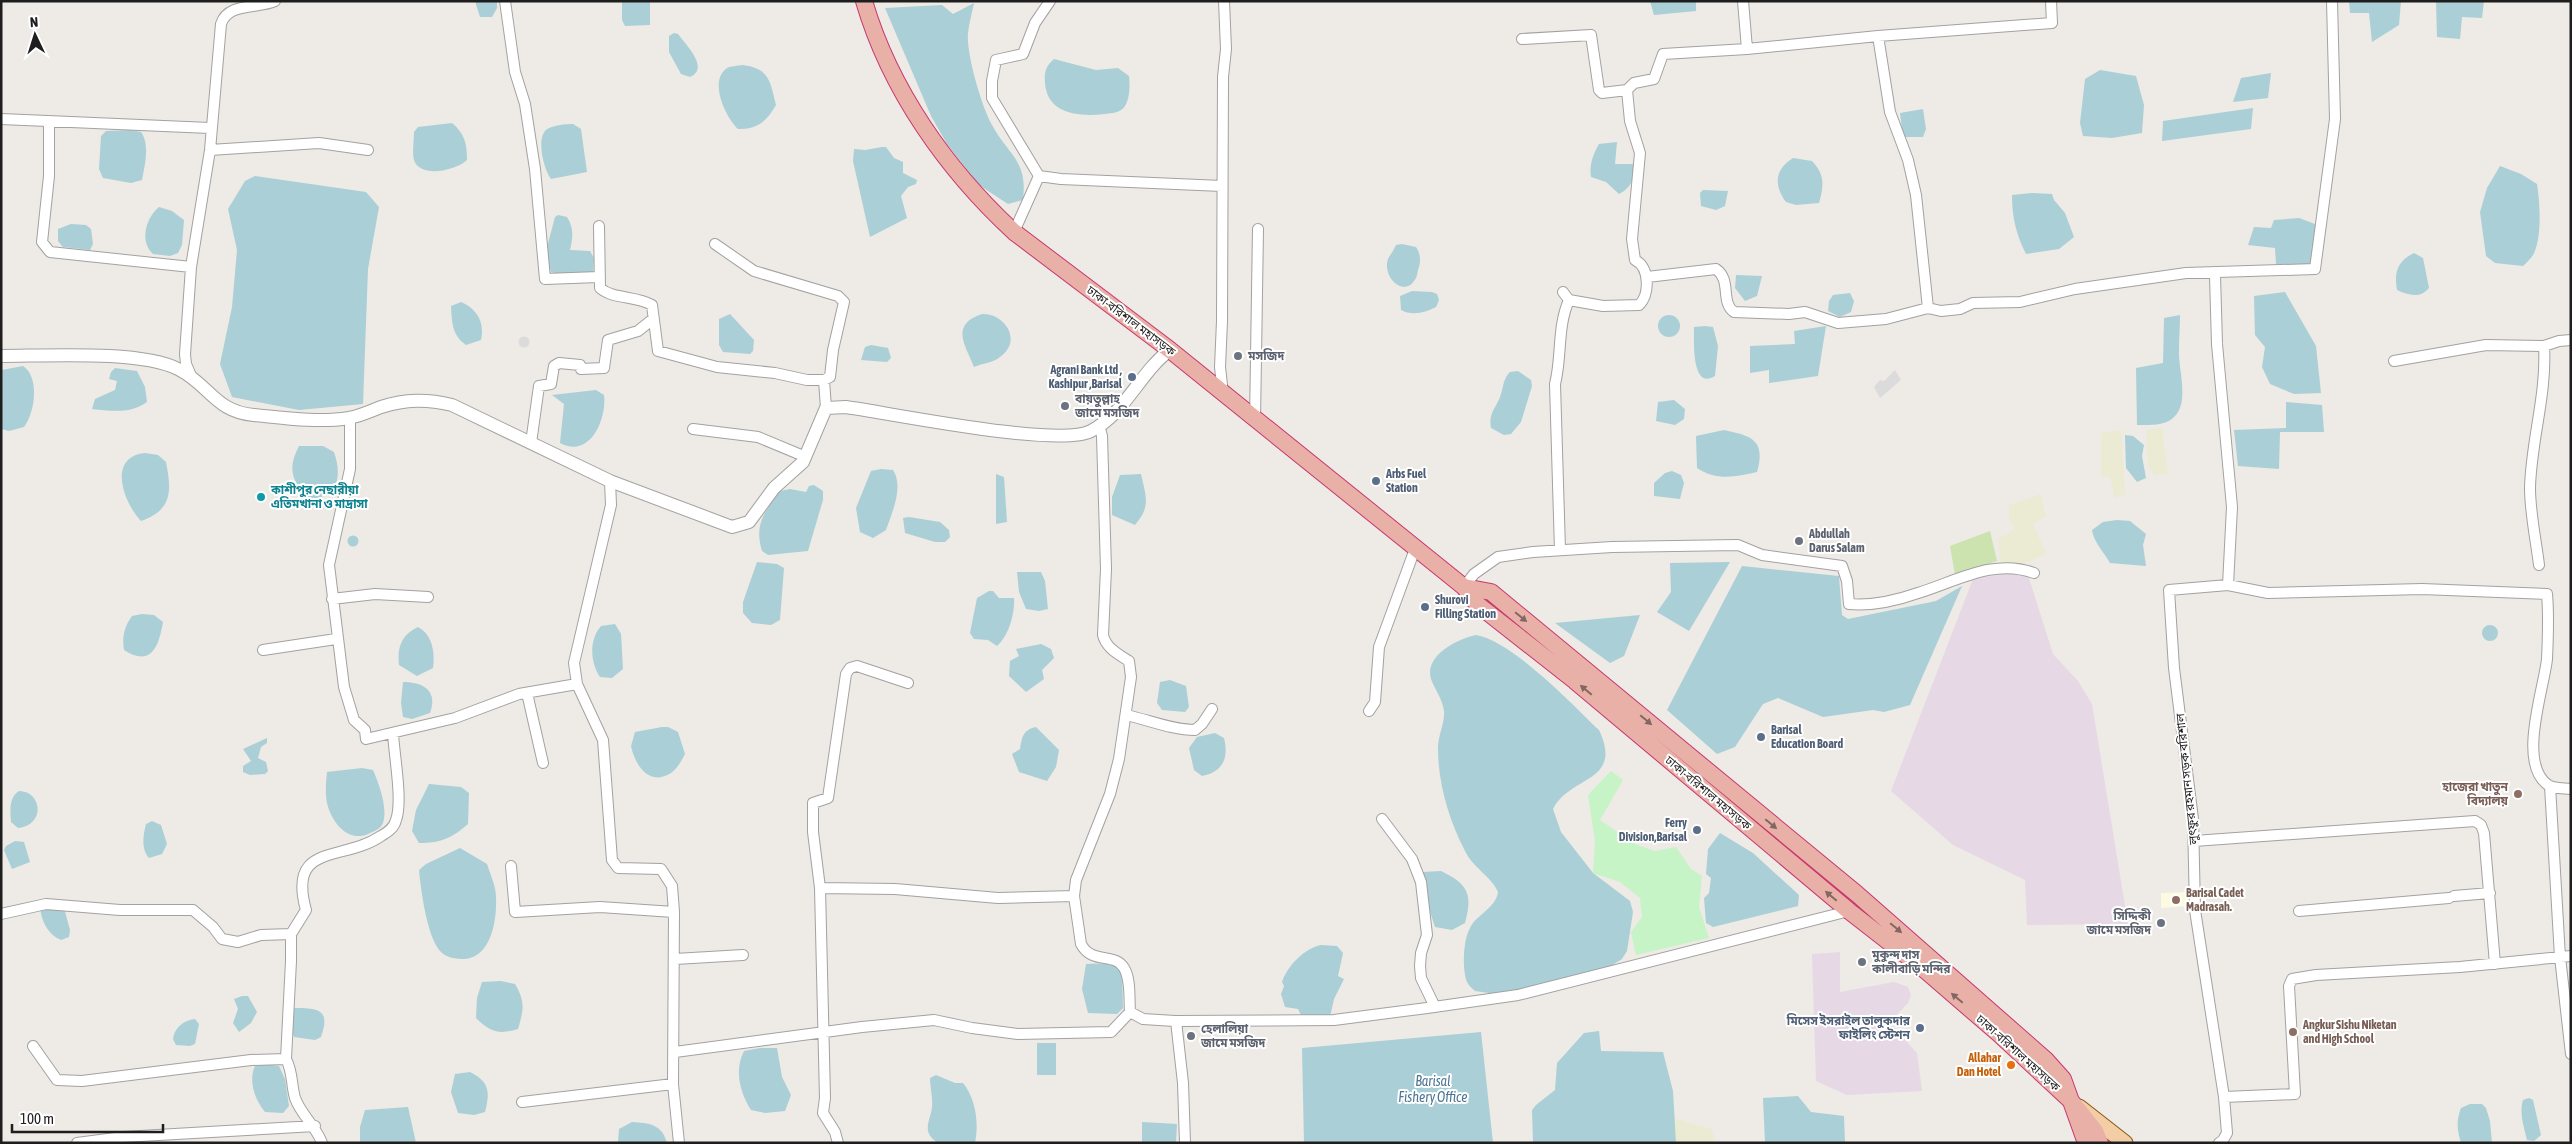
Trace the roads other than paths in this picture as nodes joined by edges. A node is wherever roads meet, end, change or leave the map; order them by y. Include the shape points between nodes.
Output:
1 (275, 1) edge
2 (505, 1) edge
3 (864, 1) edge
4 (1050, 1) edge
5 (1224, 1) edge
6 (1743, 1) edge
7 (2051, 1) edge
8 (2332, 1) edge
9 (1878, 36) junction
10 (1522, 39) dead end
11 (1746, 49) junction
12 (1628, 90) junction
13 (1, 119) edge
14 (49, 122) junction
15 (210, 128) junction
16 (210, 150) junction
17 (368, 150) dead end
18 (1039, 176) junction
19 (1222, 186) junction
20 (599, 226) dead end
21 (1258, 229) dead end
22 (1014, 232) junction
23 (715, 244) dead end
24 (192, 267) junction
25 (2214, 276) dead end
26 (599, 277) junction
27 (1647, 278) junction
28 (1928, 308) junction
29 (653, 319) junction
30 (2571, 340) edge
31 (2544, 346) junction
32 (1170, 350) junction
33 (1, 356) edge
34 (2394, 361) dead end
35 (192, 378) junction
36 (824, 380) junction
37 (1224, 394) junction
38 (826, 408) junction
39 (350, 418) junction
40 (1256, 421) junction
41 (1099, 425) junction
42 (693, 429) dead end
43 (531, 443) junction
44 (806, 457) junction
45 (610, 481) junction
46 (1415, 549) junction
47 (1560, 550) junction
48 (2539, 565) dead end
49 (2034, 572) dead end
50 (2228, 585) junction
51 (1464, 587) junction
52 (428, 598) dead end
53 (332, 599) junction
54 (336, 639) junction
55 (262, 650) dead end
56 (908, 683) dead end
57 (577, 684) junction
58 (527, 693) junction
59 (1212, 709) dead end
60 (1369, 711) dead end
61 (1126, 715) junction
62 (393, 733) junction
63 (543, 763) dead end
64 (2550, 786) junction
65 (2571, 789) edge
66 (1382, 819) dead end
67 (2194, 840) junction
68 (511, 866) dead end
69 (820, 888) junction
70 (2490, 893) junction
71 (1074, 896) junction
72 (1849, 911) junction
73 (2299, 911) dead end
74 (674, 912) junction
75 (1, 914) edge
76 (290, 934) junction
77 (743, 955) dead end
78 (2565, 957) edge
79 (675, 959) junction
80 (2495, 964) junction
81 (1435, 1006) junction
82 (1130, 1012) junction
83 (1176, 1021) junction
84 (823, 1034) junction
85 (33, 1046) dead end
86 (675, 1052) junction
87 (2571, 1054) edge
88 (286, 1059) junction
89 (673, 1084) junction
90 (2224, 1097) junction
91 (2071, 1101) junction
92 (522, 1102) dead end
93 (315, 1126) junction
94 (77, 1143) edge
95 (322, 1143) edge
96 (679, 1143) edge
97 (838, 1143) edge
98 (1185, 1143) edge
99 (2086, 1143) edge
100 (2100, 1143) edge
101 (2125, 1143) edge
102 (2219, 1143) edge

1 - 15 street via 235,9 223,18
2 - 26 street via 515,72 525,104 535,169 546,279
3 - 22 highway, ঢাকা-বরিশাল মহাসড়ক via 884,57 915,115 952,165
4 - 18 street via 1034,23 1023,54 996,60 992,81 992,98
5 - 19 street via 1226,49
6 - 11 street
7 - 9 street via 2052,23
8 - 28 street via 2335,119 2315,269 2186,273 2075,289 2020,302 1973,303 1960,309 1941,311
9 - 11 street
9 - 28 street via 1890,112 1908,160 1916,195
10 - 12 street via 1591,35 1599,90 1602,93
11 - 12 street via 1663,54 1657,77 1634,83
12 - 27 street via 1630,121 1640,153 1632,239 1636,260
13 - 14 street
14 - 15 street
14 - 24 street via 49,176 42,242 50,252
15 - 16 street
16 - 17 street via 319,143
16 - 24 street
18 - 19 street
18 - 22 street
19 - 37 street via 1220,367
20 - 26 street
21 - 40 street
22 - 32 highway, ঢাকা-বরিশাল মহাসড়ক
23 - 36 street via 754,271 838,296 844,302 832,350 830,377
24 - 35 street via 185,354
25 - 50 street via 2232,507
26 - 29 street via 600,288 608,295 637,298 652,305
27 - 28 street via 1716,270 1724,278 1728,307 1734,312 1805,312 1838,323 1886,319
27 - 47 street via 1645,296 1639,305 1603,306 1566,296 1555,384
29 - 36 street via 658,351 666,354 717,367
29 - 43 street via 638,330 608,340 604,368 581,369 580,365 559,363 554,366 551,384 539,386
30 - 31 street
31 - 34 street via 2486,344
31 - 48 street via 2546,371 2530,489
32 - 37 highway, ঢাকা-বরিশাল মহাসড়ক
32 - 41 street via 1154,362 1124,401
33 - 35 street via 116,357 153,361 178,369
35 - 39 street via 217,402 236,412 317,419
36 - 38 street
37 - 40 highway, ঢাকা-বরিশাল মহাসড়ক
38 - 41 street via 846,406 1059,437 1081,435
38 - 44 street
39 - 43 street via 406,400 435,401 452,405
39 - 53 street via 350,469 329,564
40 - 46 highway, ঢাকা-বরিশাল মহাসড়ক
41 - 61 street via 1106,569 1103,635 1104,642 1113,651 1129,660 1131,677
42 - 44 street via 758,437
43 - 45 street
44 - 45 street via 774,488 749,522 740,527 715,521
45 - 57 street via 611,505 574,663
46 - 51 highway, ঢাকা-বরিশাল মহাসড়ক
46 - 60 street via 1379,647 1375,702
47 - 49 street via 1738,545 1762,555 1842,566 1849,604 1860,605 1916,594 1985,569 2018,567
47 - 51 street via 1498,557 1474,574
50 - 64 street via 2268,594 2431,589 2547,594 2546,660 2537,706 2534,754 2541,774
50 - 67 street, লুৎফুর রহমান সড়ক বরিশাল via 2169,590 2174,668
72 -> 51 highway, ঢাকা-বরিশাল মহাসড়ক via 1575,681 1477,604
51 -> 91 highway, ঢাকা-বরিশাল মহাসড়ক via 1491,592 1857,894 2046,1060 2063,1079
52 - 53 street via 374,594
53 - 54 street
54 - 55 street
54 - 62 street via 344,687 354,720 365,730 366,739
56 - 69 street via 857,666 846,674 828,798 813,803
57 - 58 street
57 - 74 street via 603,740 612,860 618,868 661,870 672,886
58 - 62 street via 455,718
58 - 63 street
59 - 61 street via 1195,730 1177,729
61 - 71 street via 1110,794 1076,880
62 - 76 street via 399,808 396,821 391,829 375,840 321,857 310,865 302,874 300,890 306,910
64 - 65 street
64 - 78 street
66 - 81 street via 1412,859 1422,882 1427,935 1421,952 1421,978
67 - 70 street via 2476,821 2484,833
67 - 90 street, লুৎফুর রহমান সড়ক বরিশাল via 2195,910
68 - 74 street via 515,912 600,907
69 - 71 street via 895,889 998,898
69 - 84 street
70 - 73 street
70 - 80 street
71 - 82 street via 1081,944 1092,956 1121,963 1125,970
72 - 81 street via 1518,995
91 -> 72 highway, ঢাকা-বরিশাল মহাসড়ক via 1984,1021
74 - 79 street
75 - 76 street via 46,904 120,910 193,910 222,939 238,942 261,935
76 - 88 street
77 - 79 street
78 - 80 street
78 - 87 street
79 - 86 street
80 - 90 street via 2316,975 2292,980 2289,986 2295,1094
81 - 83 street via 1334,1020
82 - 83 street via 1143,1019
82 - 84 street via 1111,1032 1018,1034 934,1020
83 - 98 street
84 - 86 street
84 - 97 street via 825,1098 822,1113 835,1132
85 - 88 street via 57,1080 82,1081 250,1060
86 - 89 street
88 - 93 street via 292,1069 296,1098
89 - 92 street
89 - 96 street
90 - 102 street, লুৎফুর রহমান সড়ক বরিশাল via 2227,1133
91 - 99 highway
91 - 100 highway via 2095,1130
91 - 101 main road
93 - 94 street via 123,1137
93 - 95 street

